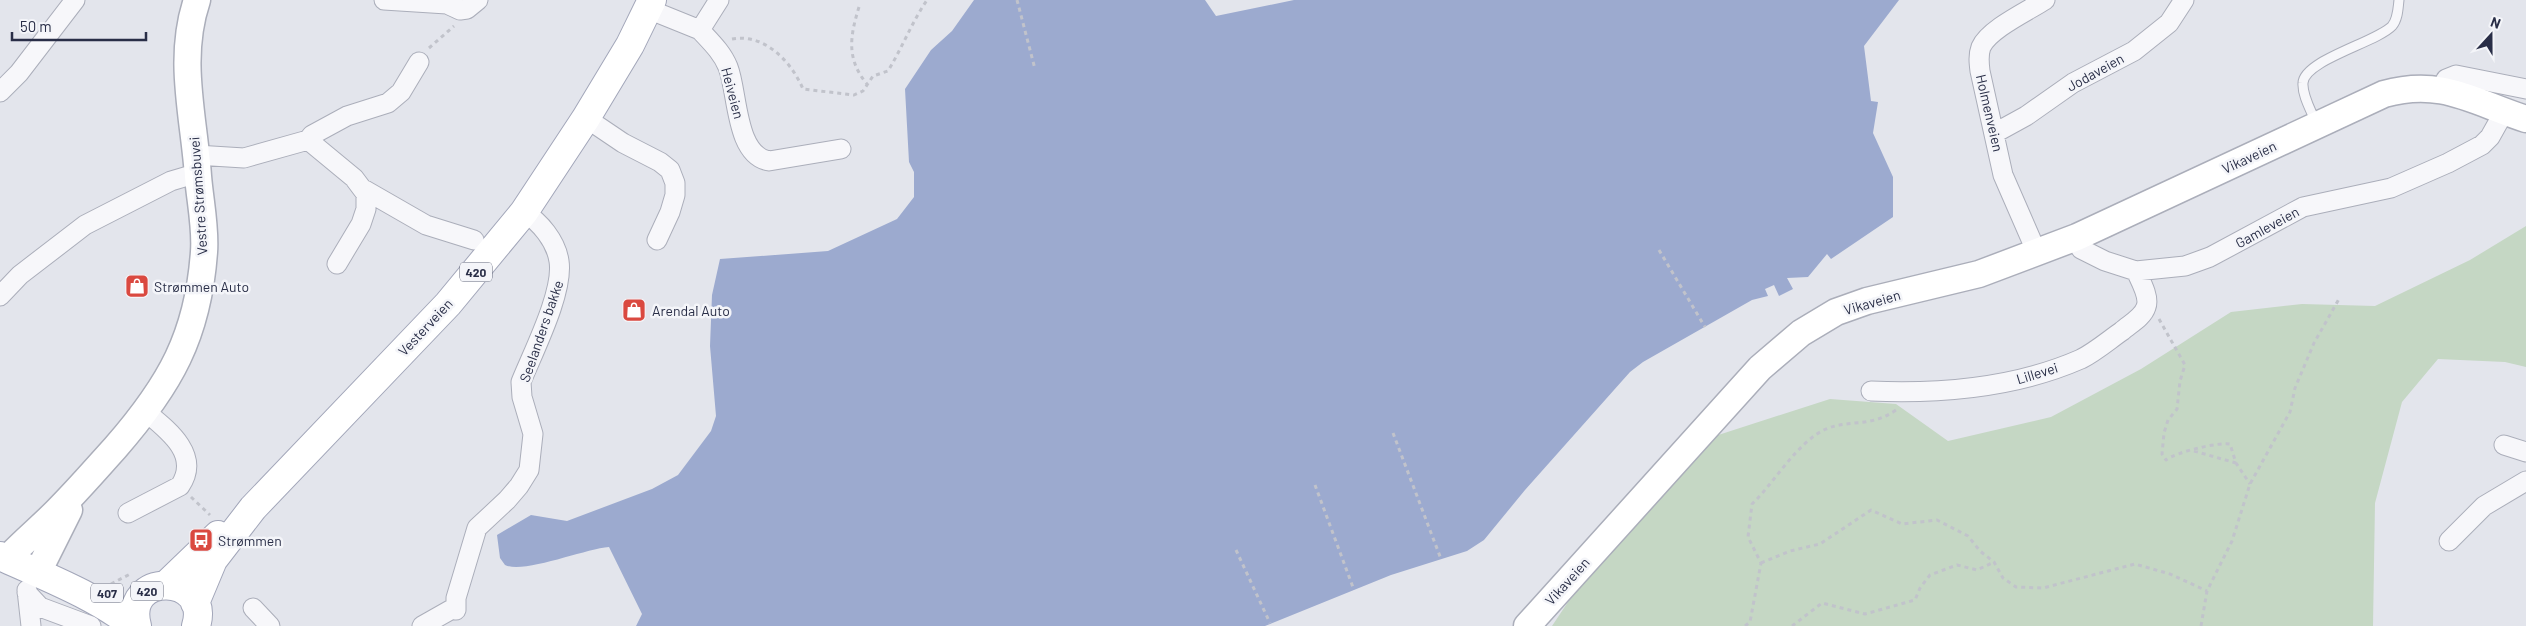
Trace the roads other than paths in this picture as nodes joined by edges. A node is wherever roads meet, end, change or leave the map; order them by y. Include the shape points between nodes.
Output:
1 (75, 0) edge
2 (197, 0) edge
3 (384, 0) edge
4 (478, 0) edge
5 (719, 0) edge
6 (2045, 0) edge
7 (2184, 0) edge
8 (2399, 0) edge
9 (650, 5) edge
10 (700, 30) junction
11 (419, 62) road end
12 (2526, 89) edge
13 (2442, 90) junction
14 (0, 92) edge
15 (2515, 116) edge
16 (586, 118) junction
17 (2317, 126) junction
18 (1995, 133) junction
19 (308, 140) junction
20 (841, 149) dead end
21 (197, 164) junction
22 (365, 190) junction
23 (524, 212) junction
24 (2077, 237) junction
25 (474, 240) dead end
26 (657, 240) dead end
27 (2037, 253) junction
28 (337, 264) dead end
29 (2136, 271) junction
30 (0, 296) edge
31 (1871, 391) dead end
32 (146, 412) junction
33 (2504, 445) dead end
34 (2526, 452) edge
35 (2526, 481) edge
36 (253, 508) junction
37 (128, 513) dead end
38 (2450, 540) dead end
39 (22, 566) edge
40 (69, 586) junction
41 (156, 588) junction
42 (253, 608) dead end
43 (195, 615) edge
44 (456, 618) edge
45 (31, 626) edge
46 (91, 626) edge
47 (135, 626) edge
48 (270, 626) edge
49 (422, 626) edge
50 (1527, 626) edge

1 - 14 street via 19,73
2 - 21 main road, Vestre Strømsbuvei via 191,17 186,79
3 - 4 street via 447,4 460,10 467,9
5 - 10 street
6 - 18 street, Holmenveien via 1990,35 1982,46 1980,71
7 - 18 street, Jodaveien via 2169,23 2134,51 2073,83
8 - 17 lane via 2393,25 2329,58 2308,73 2303,81 2304,89
9 - 10 street
9 - 16 main road, Vesterveien / 420
10 - 20 street, Heiveien via 715,46 728,68 746,142 761,160
11 - 19 street via 401,92 388,103 347,116
12 - 13 street via 2456,75 2446,79
13 - 15 main road, Vikaveien
13 - 17 main road, Vikaveien via 2414,88 2384,94
15 - 29 street, Gamleveien via 2482,145 2399,184 2303,206 2210,257 2186,266
16 - 23 main road, Vesterveien / 420
16 - 26 street via 670,170 675,182 675,195
17 - 24 main road, Vikaveien
18 - 27 street, Holmenveien via 2003,175
19 - 21 street via 244,158
19 - 22 street
21 - 30 street via 172,181 85,225 20,275
21 - 32 main road, Vestre Strømsbuvei via 204,250 199,299 177,362
22 - 25 street via 426,225
22 - 28 street via 366,209 361,224
23 - 36 main road, Vesterveien / 420 via 448,304
23 - 44 street, Seelanders bakke via 545,229 559,259 560,274 555,297 521,382 533,434 533,452 529,470 519,486 477,528 456,598
24 - 27 main road, Vikaveien
24 - 29 street, Gamleveien via 2081,248 2105,261
27 - 50 main road, Vikaveien via 1979,274 1851,306 1801,333 1734,393
29 - 31 street, Lillevei via 2147,302 2143,313 2082,358 2023,378 1922,393
32 - 37 street via 174,435 184,450 186,465 180,486
32 - 39 main road, Vestre Strømsbuvei via 88,480
33 - 34 street
35 - 38 street via 2484,506
36 - 41 main road, Vesterveien / 420 via 232,522
36 - 43 main road, Vesterveien / 420 via 213,560
39 - 40 main road, 407
39 - 45 street
39 - 46 street via 40,606
40 - 41 main road, 407 via 106,592
40 - 47 main road, 407
41 - 43 main road, 420 via 184,590
41 - 47 main road, 420 via 136,609
42 - 48 street
44 - 49 street, Seelanders bakke via 452,609

